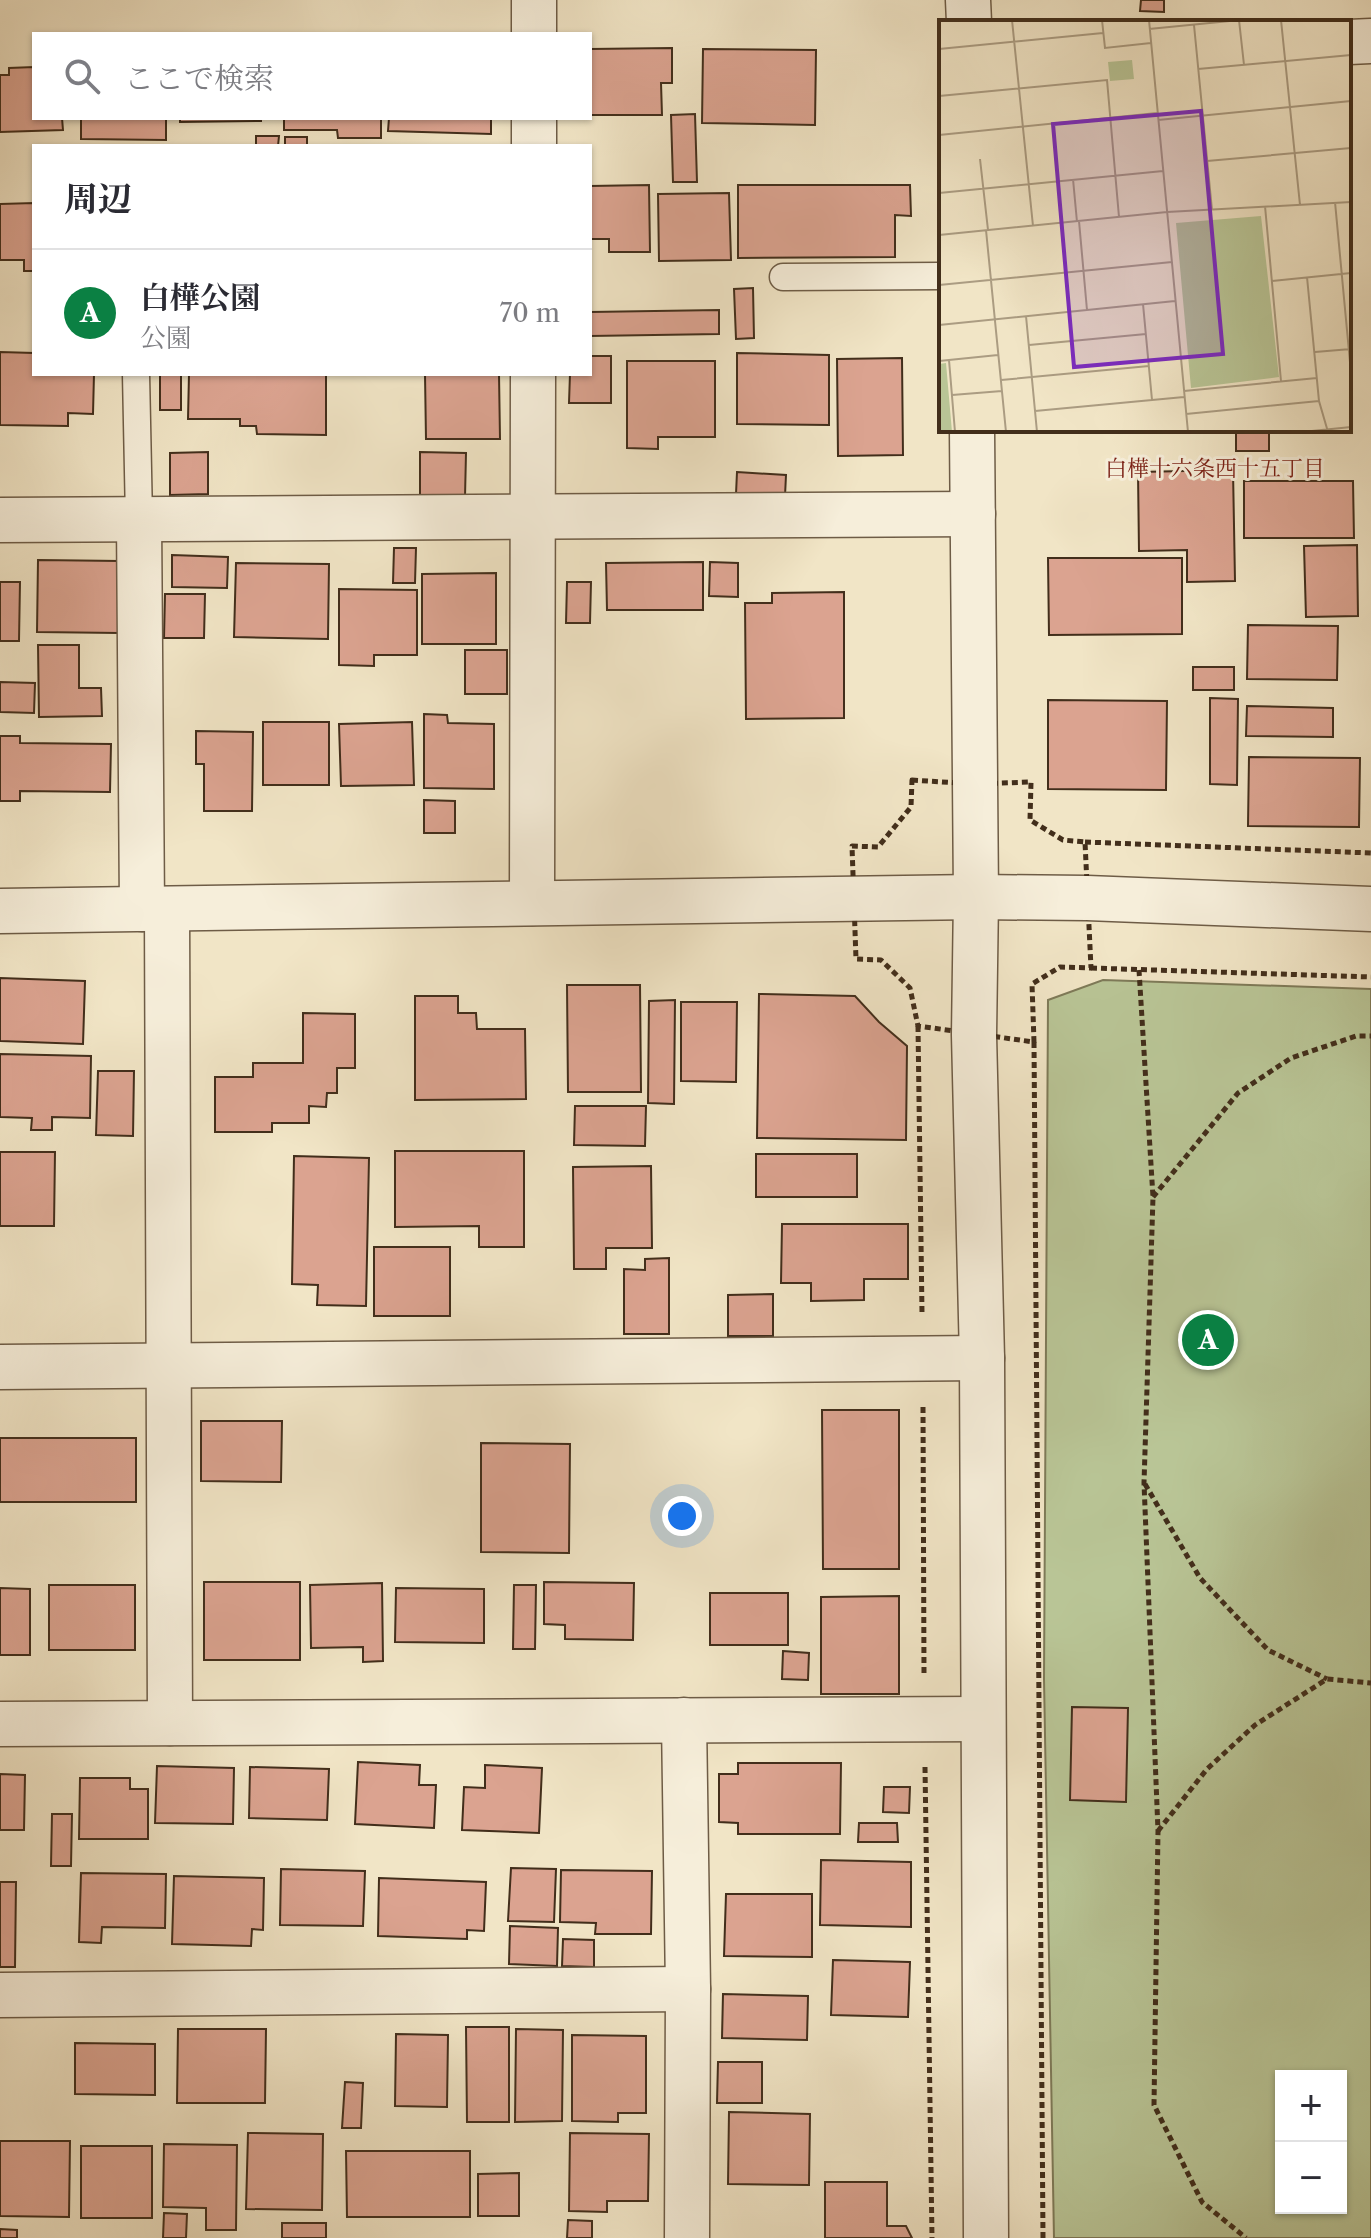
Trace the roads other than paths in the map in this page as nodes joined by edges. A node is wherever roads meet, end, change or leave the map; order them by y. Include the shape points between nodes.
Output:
1 (534, 0) edge
2 (968, 0) edge
3 (969, 20) edge
4 (534, 32) edge
5 (1371, 41) edge
6 (1351, 42) edge
7 (534, 120) edge
8 (534, 144) edge
9 (939, 276) edge
10 (783, 277) dead end
11 (136, 376) edge
12 (533, 376) edge
13 (972, 432) edge
14 (973, 514) junction
15 (533, 517) junction
16 (139, 519) junction
17 (0, 520) edge
18 (976, 897) junction
19 (532, 903) junction
20 (154, 909) junction
21 (1371, 909) edge
22 (0, 911) edge
23 (982, 1358) junction
24 (168, 1364) junction
25 (0, 1367) edge
26 (982, 1719) junction
27 (684, 1720) junction
28 (170, 1723) junction
29 (0, 1724) edge
30 (688, 1989) junction
31 (0, 1995) edge
32 (687, 2238) edge
33 (986, 2238) edge

1 - 4 street
2 - 3 street
5 - 6 street
7 - 8 street
9 - 10 lane
11 - 16 lane
12 - 15 street
13 - 14 street
14 - 15 street
14 - 18 street
15 - 16 street
15 - 19 street
16 - 17 street
16 - 20 street
18 - 19 street
18 - 21 street
18 - 23 street
19 - 20 street
20 - 22 street
20 - 24 street
23 - 24 street
23 - 26 street
24 - 25 street
24 - 28 street
26 - 27 street
26 - 33 street
27 - 28 street
27 - 30 street
28 - 29 street
30 - 31 street
30 - 32 street

